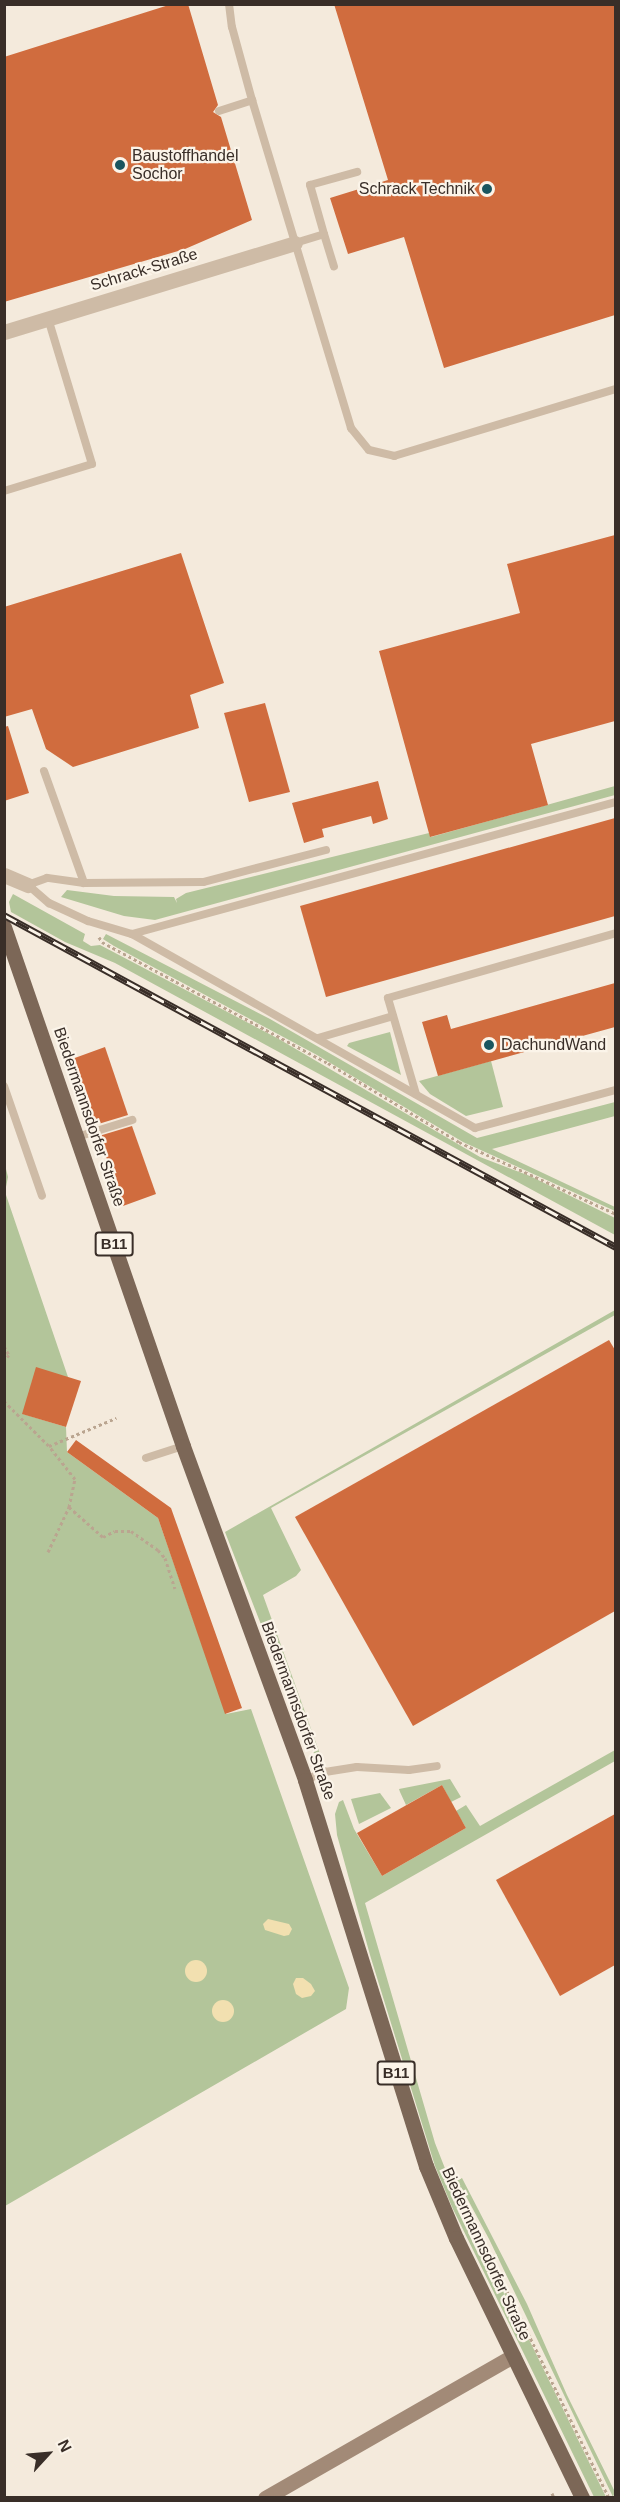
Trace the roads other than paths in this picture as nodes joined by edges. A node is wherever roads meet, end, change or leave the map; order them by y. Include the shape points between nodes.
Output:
1 (229, 4) edge
2 (252, 100) junction
3 (219, 111) dead end
4 (357, 172) dead end
5 (324, 234) junction
6 (295, 243) junction
7 (334, 266) dead end
8 (48, 318) junction
9 (4, 332) edge
10 (615, 389) edge
11 (4, 491) edge
12 (44, 771) dead end
13 (615, 802) edge
14 (326, 850) dead end
15 (4, 875) edge
16 (84, 883) junction
17 (28, 885) junction
18 (615, 933) edge
19 (132, 934) junction
20 (6, 936) edge
21 (393, 1016) junction
22 (318, 1038) junction
23 (4, 1086) edge
24 (615, 1090) edge
25 (416, 1094) junction
26 (132, 1120) dead end
27 (77, 1137) junction
28 (42, 1196) dead end
29 (183, 1446) junction
30 (146, 1458) dead end
31 (436, 1766) dead end
32 (305, 1780) junction
33 (513, 2356) junction
34 (265, 2498) edge
35 (582, 2498) edge

1 - 2 lane
2 - 3 lane
2 - 6 lane
4 - 5 lane via 310,185
5 - 6 lane
5 - 7 lane
6 - 8 street, Schrack-Straße
6 - 10 lane via 351,428 369,450 394,456
8 - 9 street, Schrack-Straße
8 - 11 lane via 92,464
12 - 16 lane
13 - 19 lane
14 - 16 lane via 203,882
15 - 17 street
16 - 17 lane via 47,878
17 - 19 lane via 49,903 88,921
18 - 21 lane via 388,998
19 - 22 lane
20 - 27 main road, Biedermannsdorfer Straße / B11
21 - 22 lane
21 - 25 lane
22 - 25 lane
23 - 28 lane
24 - 25 lane via 475,1128
26 - 27 lane
27 - 29 main road, Biedermannsdorfer Straße / B11
29 - 30 lane
29 - 32 main road, Biedermannsdorfer Straße / B11
31 - 32 lane via 409,1770 357,1767
32 - 33 main road, Biedermannsdorfer Straße / B11 via 426,2166
33 - 34 street
33 - 35 main road, Biedermannsdorfer Straße / B11

